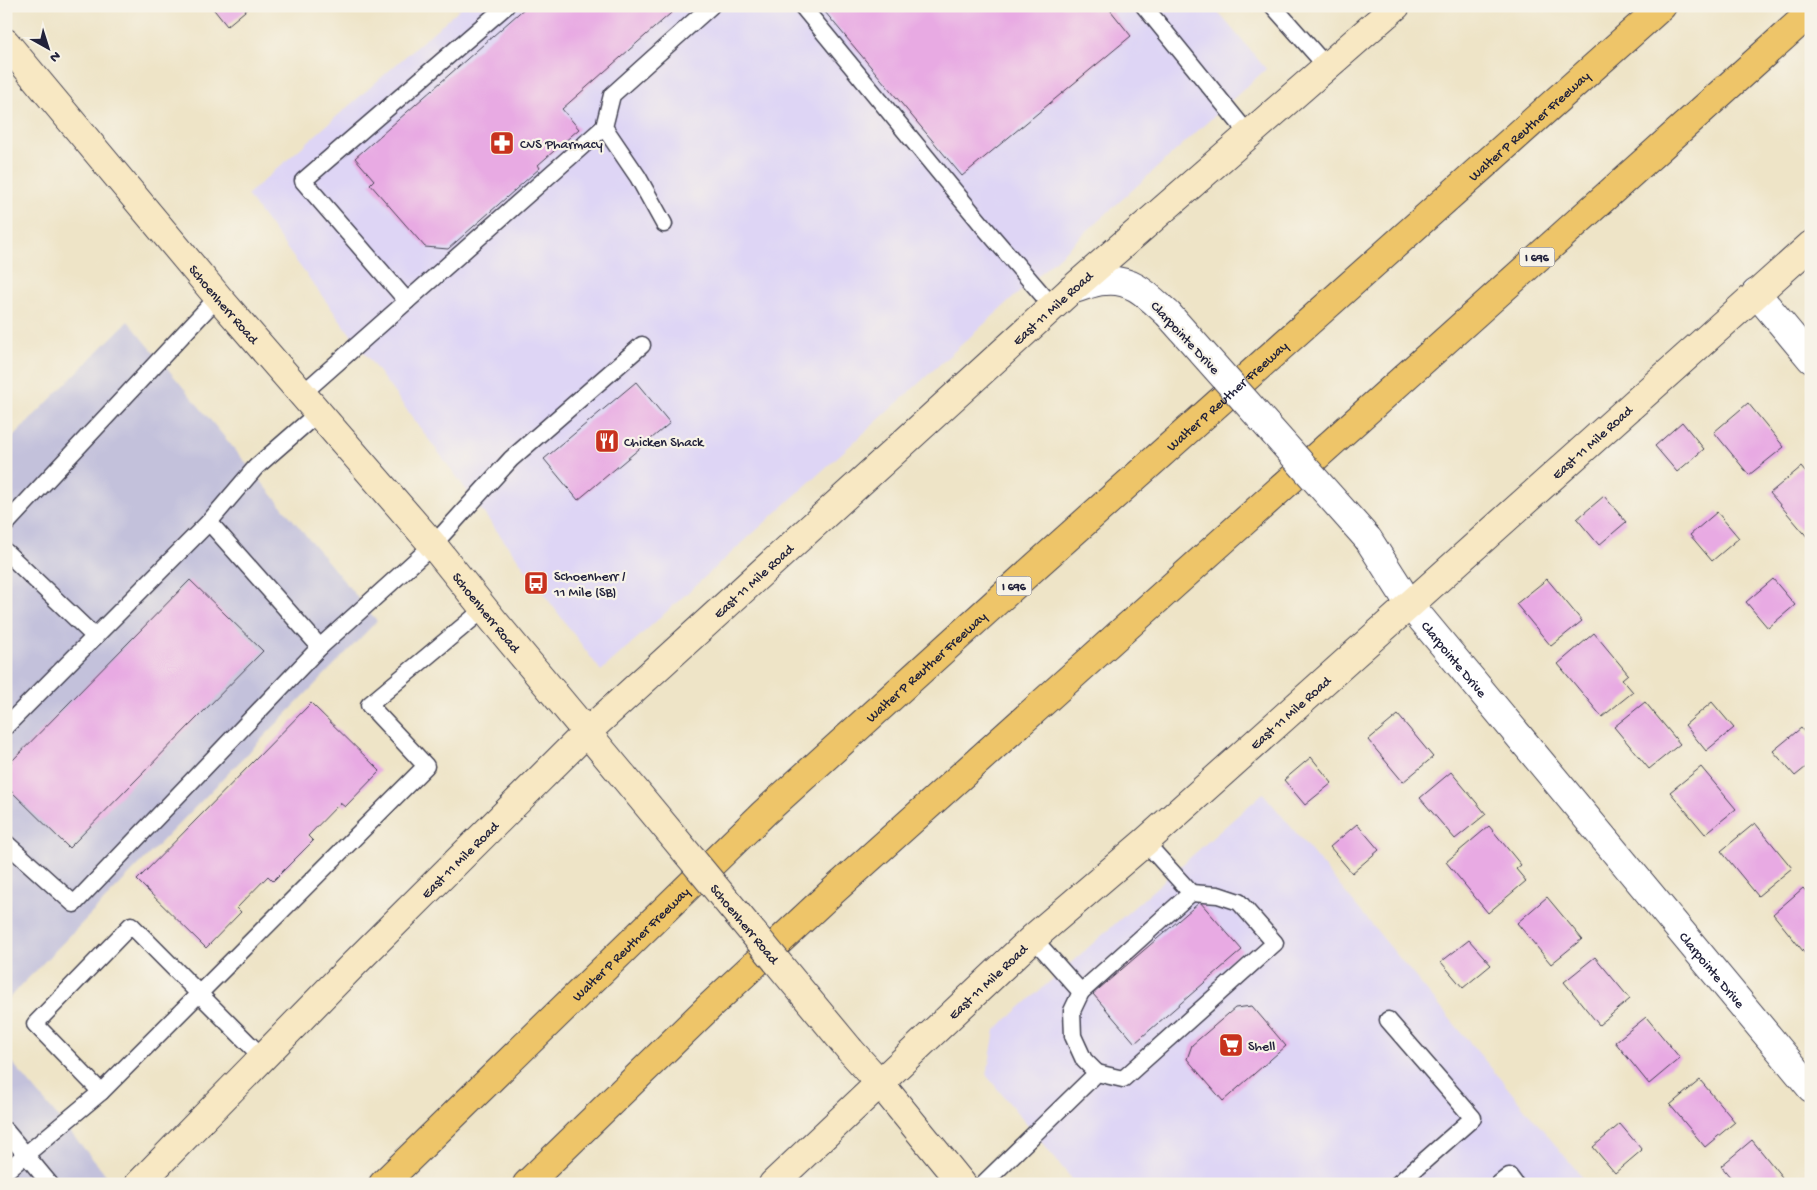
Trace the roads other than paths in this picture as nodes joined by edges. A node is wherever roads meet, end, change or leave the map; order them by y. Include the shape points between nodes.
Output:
1 (506, 6) edge
2 (711, 6) edge
3 (802, 6) edge
4 (1144, 6) edge
5 (1273, 6) edge
6 (1396, 6) edge
7 (1662, 6) edge
8 (1811, 12) edge
9 (6, 43) edge
10 (1327, 67) junction
11 (604, 127) junction
12 (1249, 135) junction
13 (664, 224) dead end
14 (1811, 244) edge
15 (1756, 293) junction
16 (218, 297) junction
17 (1062, 298) junction
18 (406, 302) junction
19 (642, 346) dead end
20 (1811, 359) edge
21 (311, 402) junction
22 (209, 522) junction
23 (6, 524) edge
24 (433, 545) junction
25 (6, 552) edge
26 (1410, 605) junction
27 (484, 609) junction
28 (94, 637) junction
29 (320, 647) junction
30 (6, 726) edge
31 (586, 733) junction
32 (1145, 842) junction
33 (6, 843) edge
34 (1191, 893) junction
35 (1033, 938) junction
36 (1081, 992) junction
37 (198, 993) junction
38 (1388, 1020) dead end
39 (263, 1058) junction
40 (1097, 1073) junction
41 (879, 1082) junction
42 (1811, 1088) edge
43 (101, 1092) junction
44 (6, 1131) edge
45 (26, 1154) junction
46 (6, 1171) edge
47 (50, 1184) edge
48 (139, 1184) edge
49 (382, 1184) edge
50 (527, 1184) edge
51 (773, 1184) edge
52 (962, 1184) edge
53 (983, 1184) edge
54 (1398, 1184) edge
55 (1499, 1184) edge
56 (1515, 1184) edge

1 - 18 lane via 303,180
2 - 11 lane via 612,95
3 - 17 lane via 984,228
4 - 12 lane
5 - 10 lane
6 - 10 main road, East 11 Mile Road
7 - 49 highway, Walter P Reuther Freeway / I 696 via 764,813
8 - 50 highway, I 696 via 831,893
9 - 16 main road, Schoenherr Road
10 - 12 main road, East 11 Mile Road
11 - 13 lane via 638,177
11 - 18 lane
12 - 17 main road, East 11 Mile Road
14 - 15 main road, East 11 Mile Road
15 - 20 street
15 - 26 main road, East 11 Mile Road
16 - 21 main road, Schoenherr Road
16 - 23 lane
17 - 26 street, Clarpointe Drive, bridge via 1105,281 1126,282 1142,290 1168,314 1368,539
17 - 31 main road, East 11 Mile Road
18 - 21 lane
19 - 24 lane via 511,459
21 - 22 lane
21 - 24 main road, Schoenherr Road
22 - 28 lane
22 - 29 lane
24 - 27 main road, Schoenherr Road
24 - 29 lane
25 - 28 lane
26 - 32 main road, East 11 Mile Road
26 - 42 street, Clarpointe Drive
27 - 31 main road, Schoenherr Road
27 - 37 lane via 369,705 426,766
28 - 30 lane
29 - 33 lane via 74,904
31 - 39 main road, East 11 Mile Road
31 - 41 main road, Schoenherr Road, bridge
32 - 34 lane
32 - 35 main road, East 11 Mile Road
34 - 36 lane
34 - 40 lane via 1218,895 1239,902 1275,943 1123,1079
35 - 36 lane
35 - 41 main road, East 11 Mile Road
36 - 40 lane via 1072,1011 1073,1036 1084,1060
37 - 39 lane
37 - 43 lane
37 - 43 lane via 131,925 35,1024
38 - 54 lane via 1473,1118
39 - 48 main road, East 11 Mile Road
40 - 53 lane
41 - 51 main road, East 11 Mile Road
41 - 52 main road, Schoenherr Road
43 - 45 lane
44 - 45 lane
45 - 46 lane
45 - 47 lane
55 - 56 lane via 1508,1176

